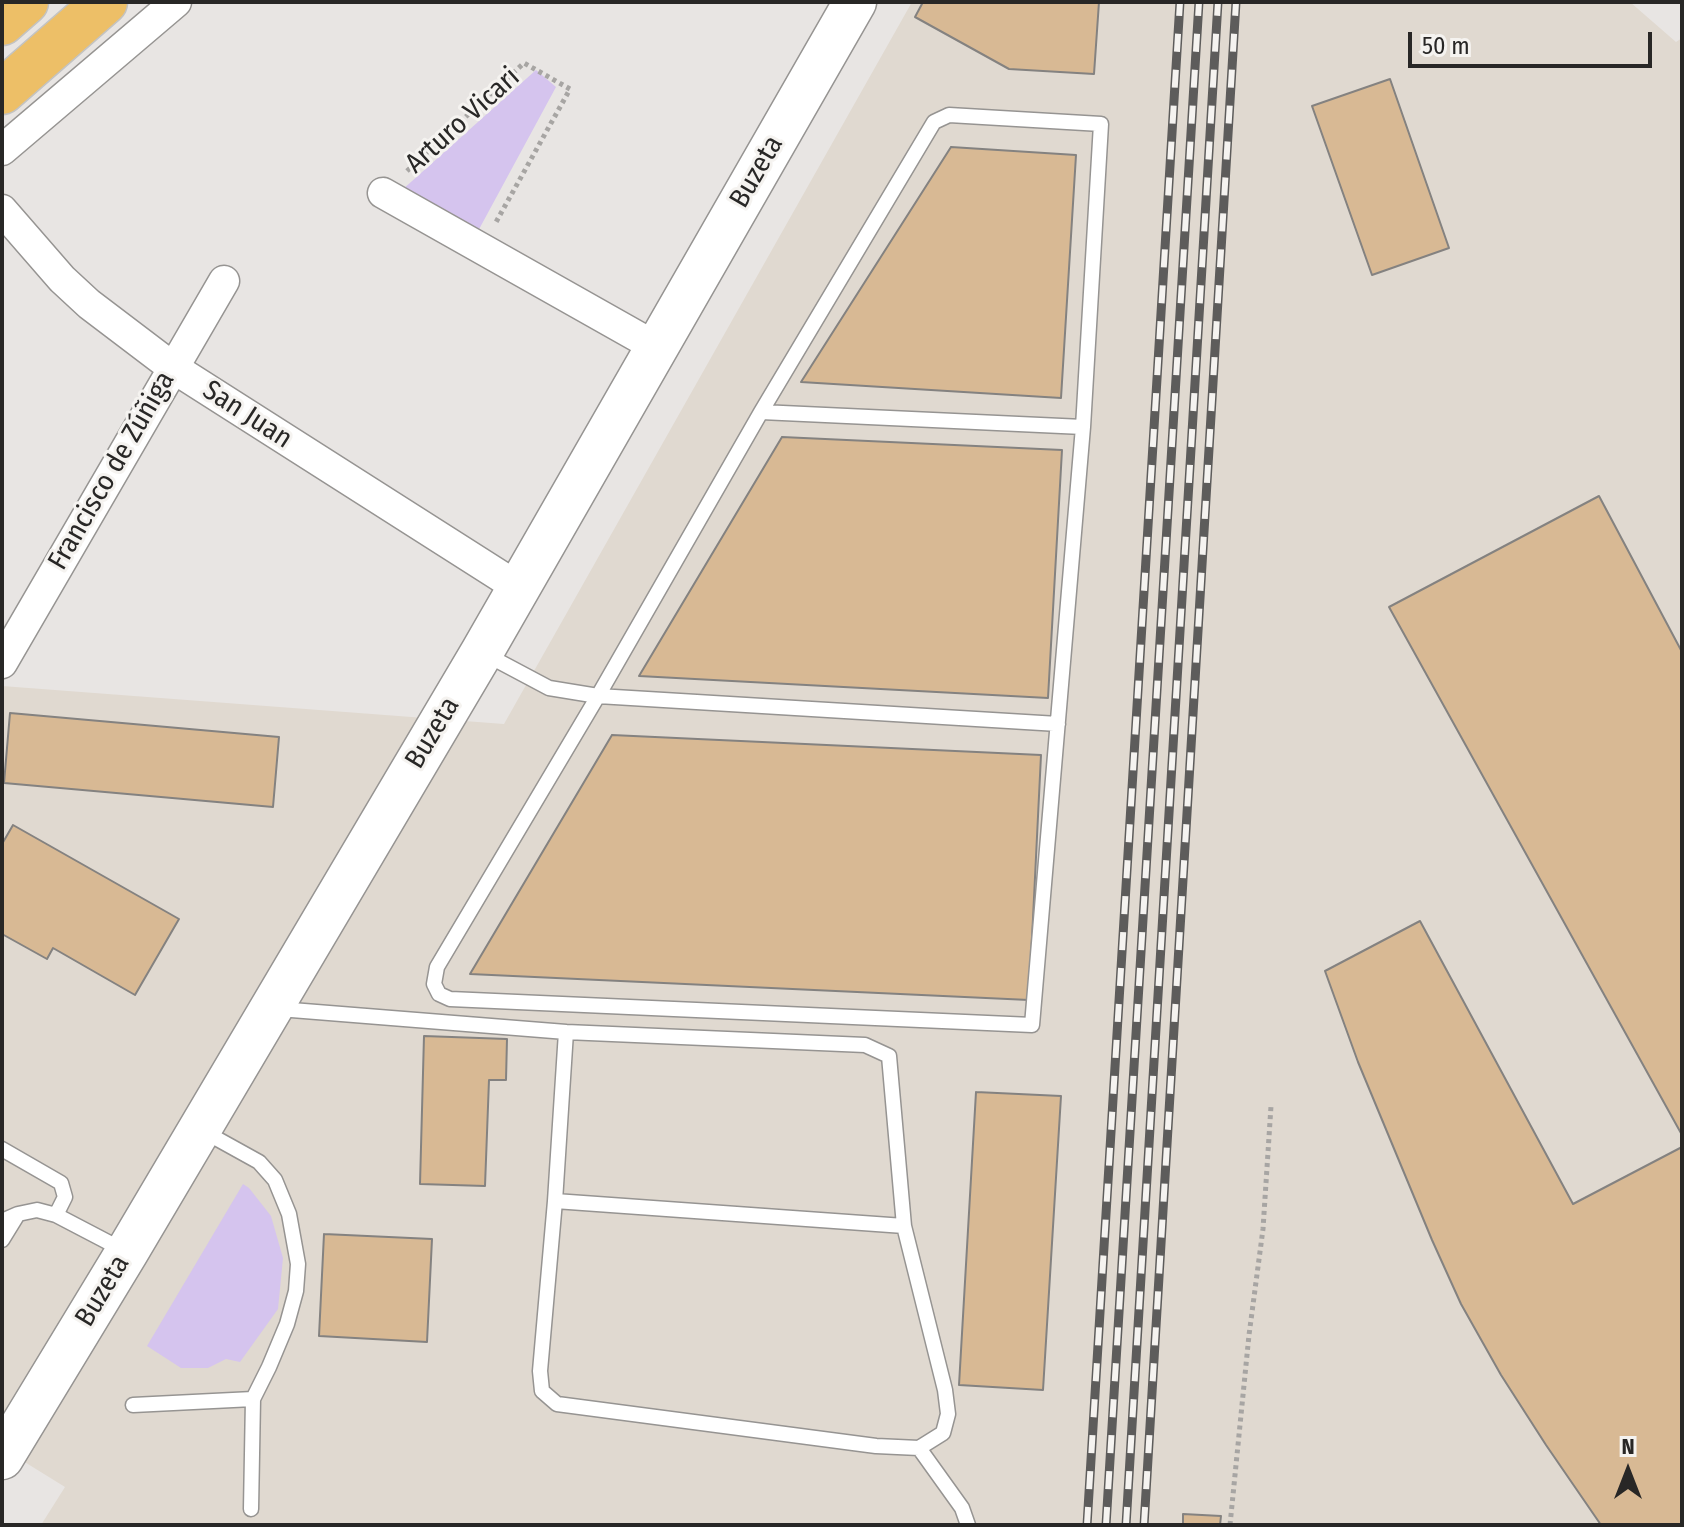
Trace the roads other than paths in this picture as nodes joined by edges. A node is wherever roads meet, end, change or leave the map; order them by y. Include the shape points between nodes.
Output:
1 (26, 2) edge
2 (105, 2) edge
3 (176, 2) edge
4 (855, 2) edge
5 (2, 23) edge
6 (2, 92) edge
7 (2, 150) edge
8 (383, 193) road end
9 (2, 210) edge
10 (224, 281) dead end
11 (656, 347) junction
12 (172, 367) junction
13 (761, 412) junction
14 (1083, 427) junction
15 (519, 588) junction
16 (482, 652) junction
17 (2, 663) edge
18 (598, 696) junction
19 (1058, 724) junction
20 (270, 1008) junction
21 (566, 1032) junction
22 (199, 1129) junction
23 (2, 1149) edge
24 (555, 1201) junction
25 (18, 1214) junction
26 (56, 1215) junction
27 (2, 1221) edge
28 (904, 1226) junction
29 (2, 1240) edge
30 (127, 1252) junction
31 (253, 1399) junction
32 (133, 1405) dead end
33 (7, 1445) edge
34 (919, 1448) junction
35 (251, 1509) dead end
36 (968, 1525) edge

1 - 5 main road
2 - 6 main road
3 - 7 street
4 - 11 street, Buzeta
8 - 11 street, Arturo Vicari
9 - 12 street, San Juan via 89,304
10 - 12 street, Francisco de Zúñiga
11 - 15 street, Buzeta
12 - 15 street, San Juan
12 - 17 street, Francisco de Zúñiga
13 - 14 lane
13 - 14 lane via 934,122 949,115 1101,124
13 - 18 lane
14 - 19 lane
15 - 16 street, Buzeta
16 - 18 lane via 549,688
16 - 20 street, Buzeta
18 - 19 lane
18 - 19 lane via 437,967 434,984 439,994 450,999 1032,1025
20 - 21 lane
20 - 22 street, Buzeta
21 - 24 lane
21 - 28 lane via 865,1045 889,1056
22 - 30 street, Buzeta
22 - 31 lane via 259,1162 275,1180 289,1214 298,1264 296,1291
23 - 26 lane via 61,1183 65,1197
24 - 28 lane
24 - 34 lane via 540,1371 542,1391 557,1404
25 - 26 lane via 37,1210
25 - 27 lane
25 - 29 lane
26 - 30 lane
28 - 34 lane via 948,1414 943,1433
30 - 33 street, Buzeta
31 - 32 lane
31 - 35 lane
34 - 36 lane via 962,1508

